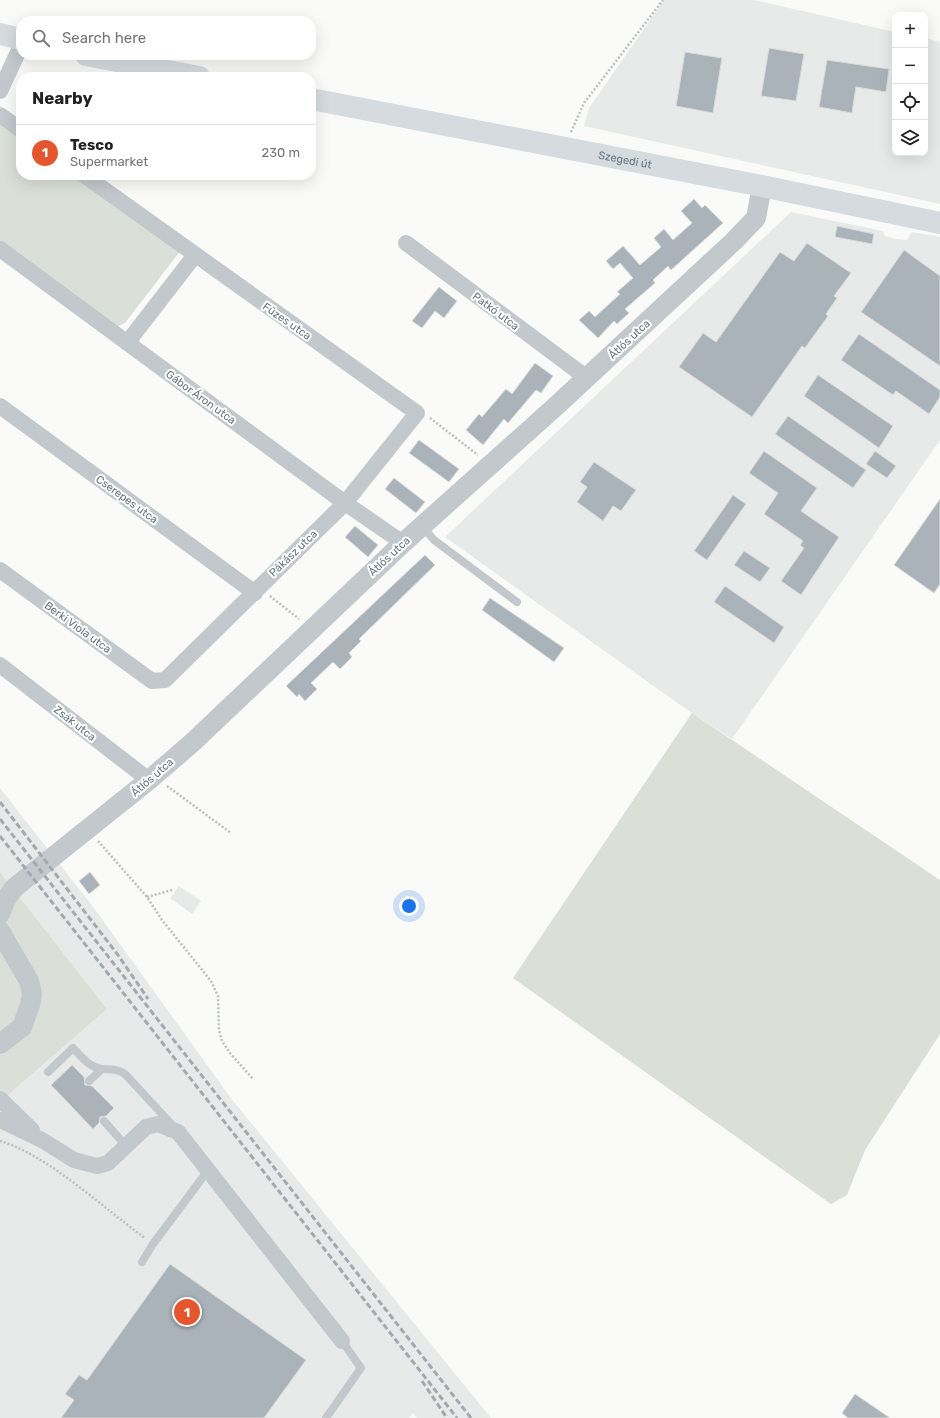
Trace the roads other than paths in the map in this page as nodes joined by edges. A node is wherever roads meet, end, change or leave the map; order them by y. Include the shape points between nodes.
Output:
1 (0, 34) edge
2 (16, 38) edge
3 (16, 57) edge
4 (112, 60) edge
5 (173, 72) edge
6 (0, 91) edge
7 (316, 100) edge
8 (0, 115) edge
9 (16, 126) edge
10 (91, 180) edge
11 (762, 186) junction
12 (940, 223) edge
13 (406, 243) dead end
14 (0, 249) edge
15 (194, 255) junction
16 (127, 343) junction
17 (587, 378) junction
18 (0, 406) edge
19 (417, 413) joint
20 (345, 503) junction
21 (422, 526) junction
22 (403, 543) junction
23 (2, 575) edge
24 (257, 589) junction
25 (517, 602) dead end
26 (0, 665) edge
27 (158, 682) joint
28 (151, 778) junction
29 (0, 914) edge
30 (0, 931) edge
31 (29, 1008) junction
32 (0, 1026) edge
33 (0, 1044) edge
34 (102, 1069) junction
35 (48, 1072) dead end
36 (89, 1081) dead end
37 (0, 1099) edge
38 (0, 1120) edge
39 (104, 1121) dead end
40 (178, 1132) junction
41 (42, 1140) junction
42 (126, 1146) junction
43 (209, 1169) junction
44 (142, 1262) dead end
45 (342, 1341) joint
46 (326, 1418) edge

1 - 2 main road
3 - 6 street
4 - 5 main road
7 - 11 main road, Szegedi út
8 - 9 street
10 - 15 street, Füzes utca
11 - 12 main road, Szegedi út
11 - 17 street, Átlós utca via 753,222
13 - 17 street, Patkó utca
14 - 16 street, Gábor Áron utca
15 - 16 street
15 - 19 street, Füzes utca
16 - 20 street, Gábor Áron utca
17 - 21 street, Átlós utca
18 - 24 street, Cserepes utca
19 - 20 street, Pákász utca
20 - 22 street, Gábor Áron utca
20 - 24 street, Pákász utca
21 - 22 street, Átlós utca
21 - 25 lane via 434,540
22 - 28 street, Átlós utca
23 - 27 street, Berki Viola utca via 152,681
24 - 27 street, Pákász utca via 165,680
26 - 28 street, Zsák utca
28 - 29 street, Átlós utca via 14,888
30 - 31 street via 30,981 32,994
31 - 32 street
31 - 33 street via 22,1028
34 - 35 lane via 87,1062 73,1048
34 - 36 lane
34 - 40 lane via 115,1069 125,1074
37 - 41 street
38 - 41 street
39 - 42 lane
40 - 42 street via 167,1126 151,1125
40 - 43 street
41 - 42 street via 74,1160 97,1166 108,1163
43 - 44 lane
43 - 45 street
45 - 46 lane via 361,1368

